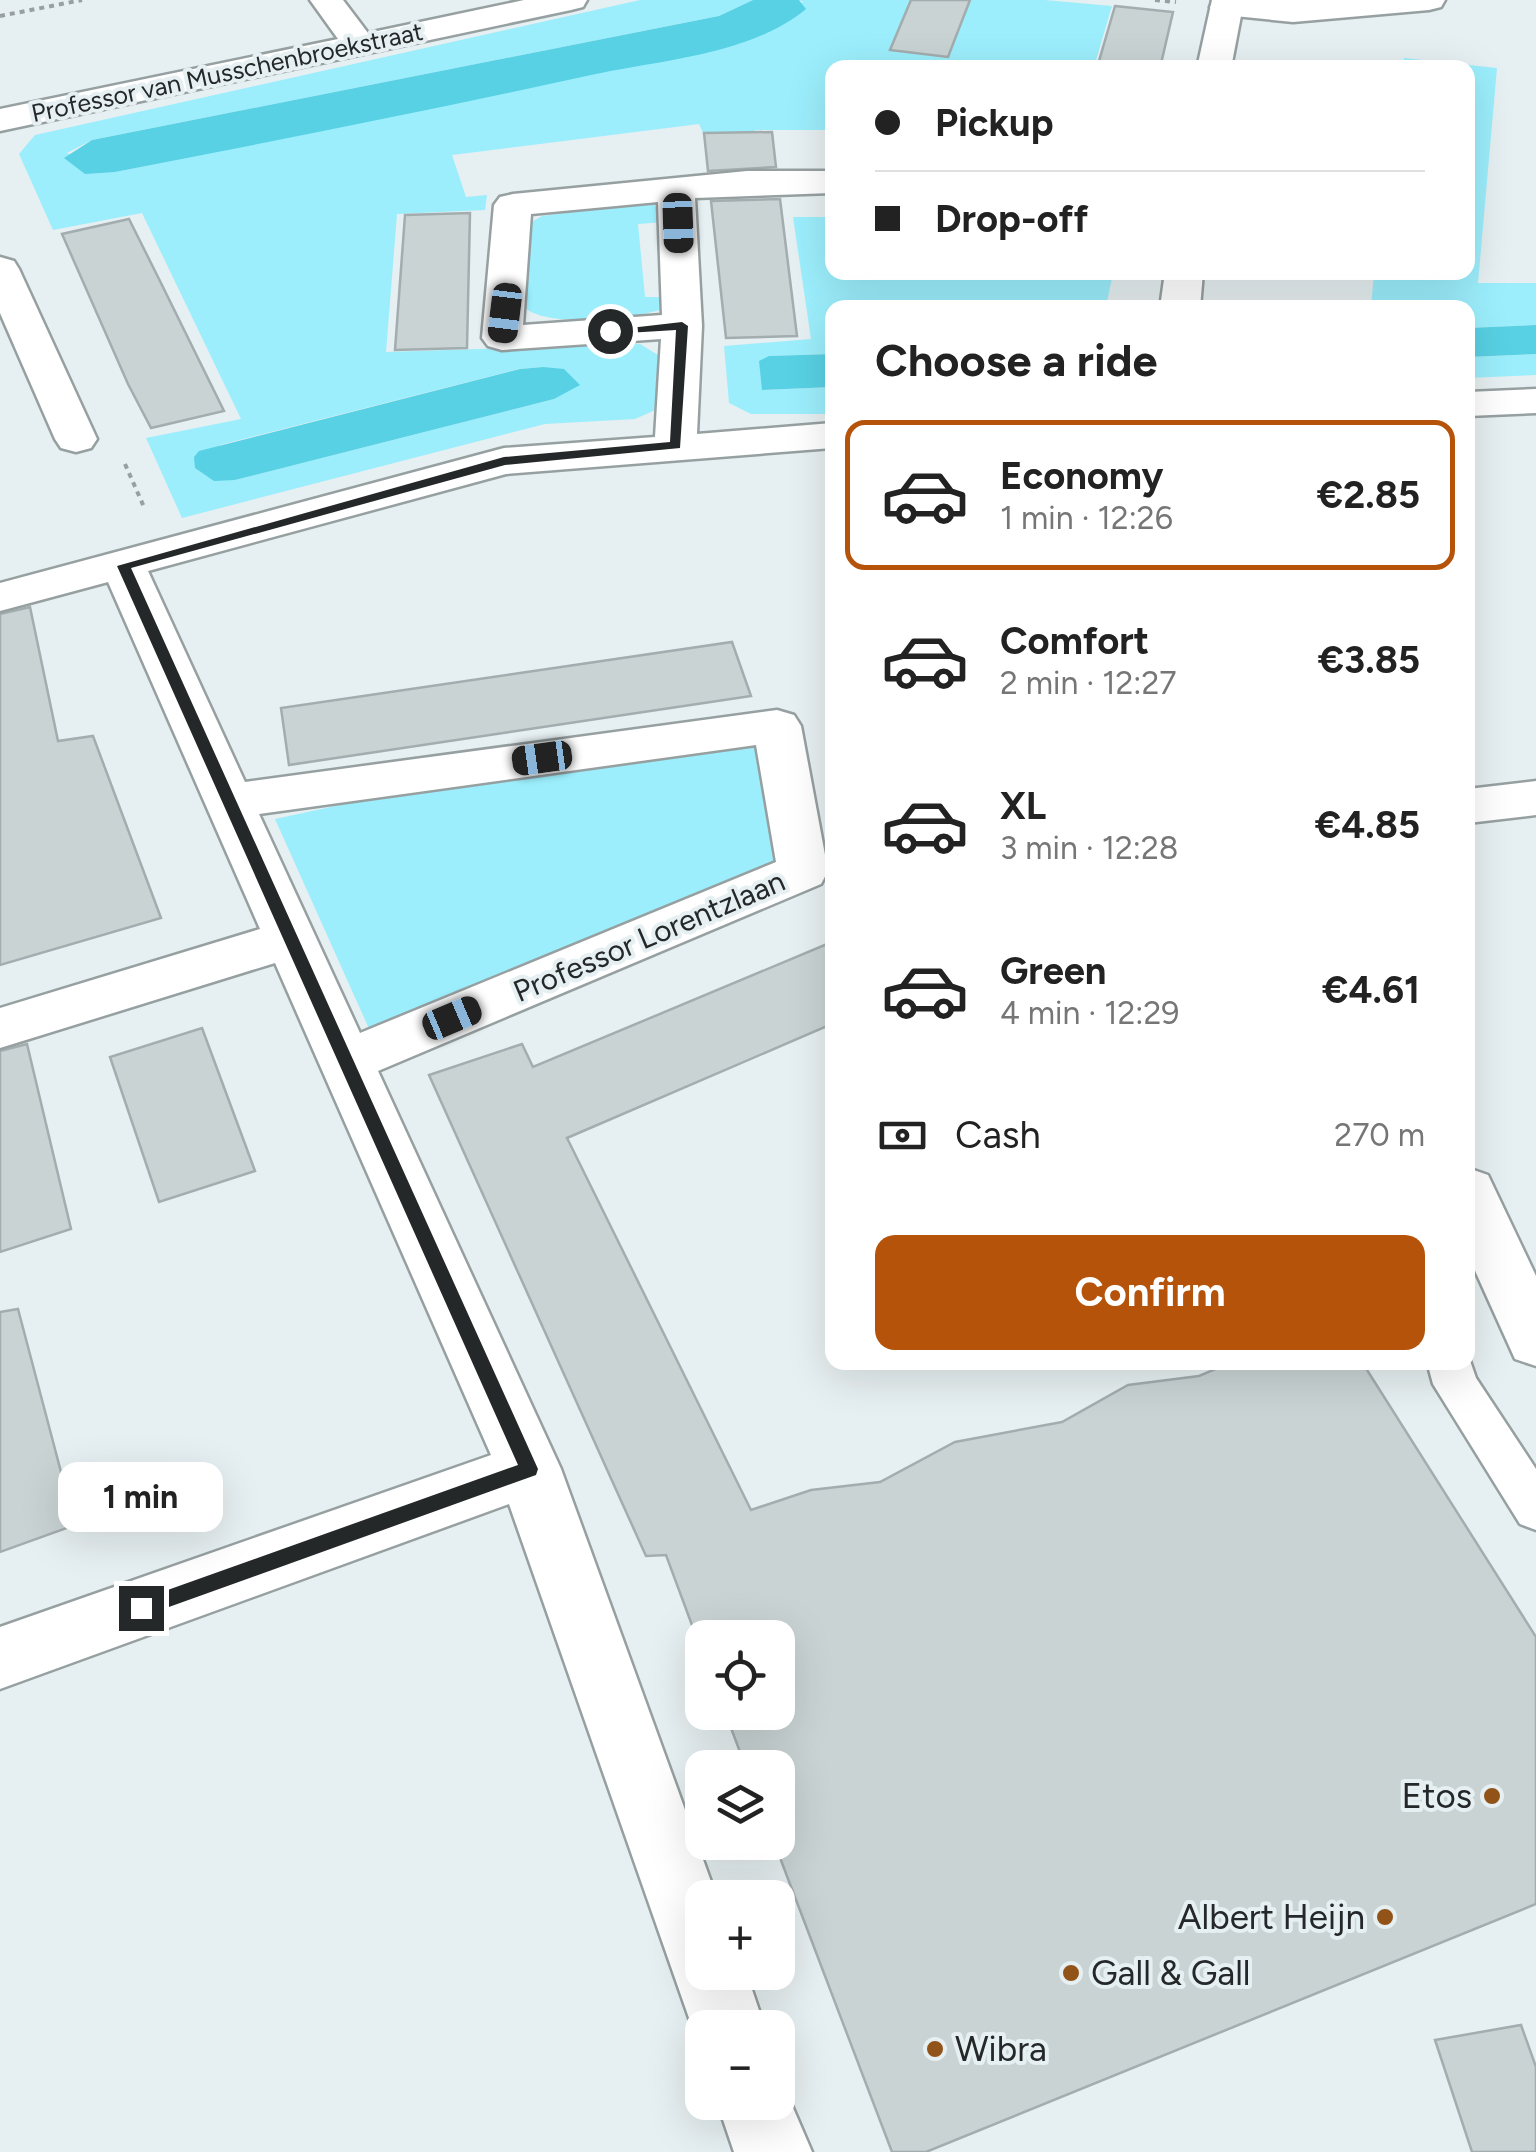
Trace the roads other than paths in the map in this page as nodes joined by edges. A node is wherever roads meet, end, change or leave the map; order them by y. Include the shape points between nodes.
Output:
1 (326, 0) edge
2 (571, 0) edge
3 (1429, 0) edge
4 (1227, 4) edge
5 (359, 44) junction
6 (1216, 60) edge
7 (0, 120) edge
8 (825, 182) edge
9 (676, 188) junction
10 (0, 269) edge
11 (682, 326) junction
12 (1536, 400) edge
13 (1475, 404) edge
14 (825, 436) edge
15 (76, 439) road end
16 (676, 445) junction
17 (144, 560) junction
18 (0, 597) edge
19 (1536, 798) edge
20 (228, 801) junction
21 (1475, 805) edge
22 (291, 939) junction
23 (0, 1028) edge
24 (346, 1062) junction
25 (1475, 1224) edge
26 (1536, 1342) edge
27 (1451, 1370) edge
28 (529, 1469) junction
29 (1536, 1509) edge
30 (0, 1658) edge
31 (685, 1908) edge
32 (761, 2120) edge
33 (772, 2152) edge

1 - 5 street
2 - 5 street, Professor van Musschenbroekstraat
3 - 4 street via 1292,12
4 - 6 street
5 - 7 street, Professor van Musschenbroekstraat
8 - 9 street
9 - 11 street
9 - 11 street via 513,204 502,338
10 - 15 street
11 - 16 street
12 - 13 street
14 - 16 street
16 - 17 street via 504,461
17 - 18 street
17 - 20 street
19 - 21 street
20 - 22 street
20 - 24 street, Professor Lorentzlaan via 777,726 802,871
22 - 23 street
22 - 24 street
24 - 28 street
25 - 26 street
27 - 29 lane
28 - 30 street
28 - 31 street
32 - 33 street

